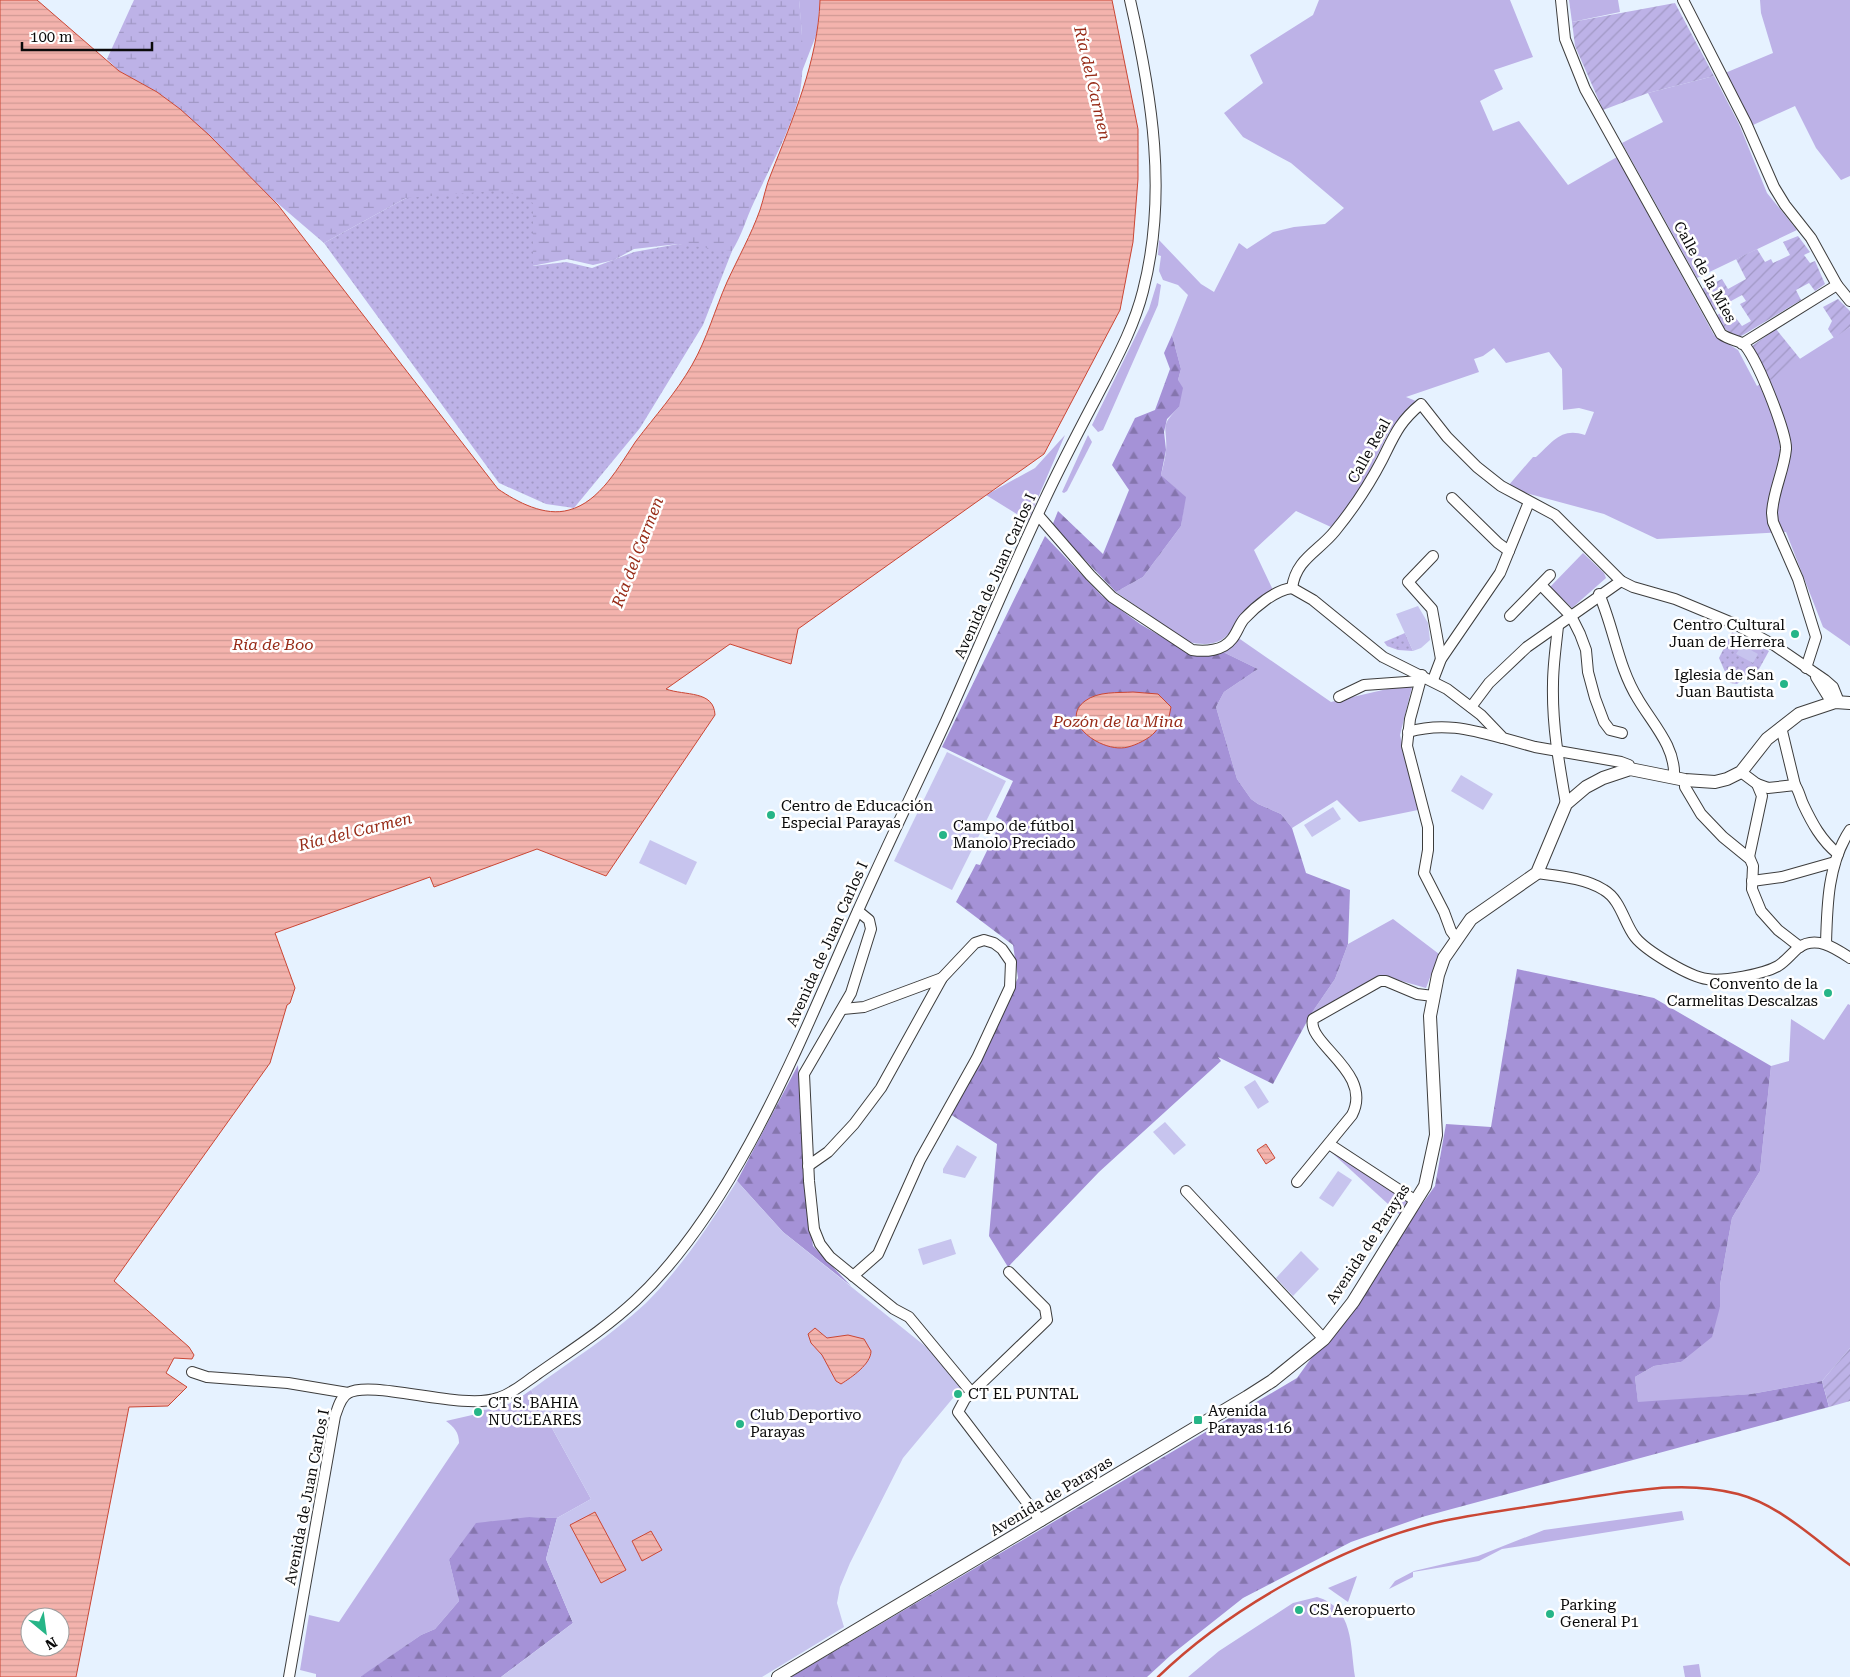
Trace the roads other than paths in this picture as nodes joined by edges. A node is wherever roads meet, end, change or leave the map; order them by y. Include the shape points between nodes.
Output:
1 (1130, 0) edge
2 (1561, 0) edge
3 (1683, 0) edge
4 (1836, 285) junction
5 (1850, 301) edge
6 (1742, 344) junction
7 (1452, 498) dead end
8 (1529, 502) junction
9 (1038, 515) junction
10 (1509, 551) junction
11 (1433, 556) dead end
12 (1550, 575) dead end
13 (1621, 581) junction
14 (1541, 585) junction
15 (1292, 588) junction
16 (1599, 594) junction
17 (1510, 616) dead end
18 (1571, 616) junction
19 (1558, 626) junction
20 (1441, 659) junction
21 (1810, 671) junction
22 (1421, 678) junction
23 (1433, 680) junction
24 (1824, 690) junction
25 (1339, 697) dead end
26 (1842, 703) edge
27 (1471, 707) junction
28 (1816, 708) junction
29 (1781, 727) junction
30 (1408, 732) junction
31 (1622, 734) dead end
32 (1503, 738) junction
33 (1556, 750) junction
34 (1630, 769) junction
35 (1742, 772) junction
36 (1679, 779) junction
37 (1757, 784) junction
38 (1795, 785) junction
39 (1566, 804) junction
40 (1850, 830) edge
41 (1749, 857) junction
42 (1836, 858) junction
43 (1537, 873) junction
44 (1752, 881) junction
45 (858, 911) junction
46 (1456, 939) junction
47 (1826, 944) junction
48 (1800, 947) junction
49 (1850, 958) edge
50 (942, 978) junction
51 (1433, 996) junction
52 (843, 1009) junction
53 (1329, 1144) junction
54 (808, 1166) junction
55 (1297, 1182) dead end
56 (1186, 1191) dead end
57 (1416, 1201) junction
58 (1009, 1272) dead end
59 (853, 1276) junction
60 (1324, 1339) junction
61 (192, 1372) dead end
62 (348, 1393) junction
63 (972, 1393) junction
64 (1041, 1521) junction
65 (289, 1677) edge
66 (778, 1677) edge

1 - 9 street, Avenida de Juan Carlos I via 1149,93 1156,150 1149,264 1132,327
2 - 6 street, Calle de la Mies via 1565,39 1585,88 1721,334
3 - 4 street via 1746,123 1774,186 1818,250
4 - 5 street
4 - 6 street
6 - 21 street, Calle de la Mies via 1764,381 1786,436 1786,450 1772,513 1798,578 1816,637
7 - 10 street
8 - 10 street
8 - 13 street, Calle Real via 1555,515
8 - 15 street, Calle Real via 1477,467 1446,437 1421,404 1396,430 1357,503 1334,533 1298,566
9 - 15 street via 1112,597 1192,650 1203,651 1225,645 1244,619 1277,592
9 - 45 street, Avenida de Juan Carlos I
10 - 20 street via 1500,573
11 - 20 street via 1408,582 1432,609
12 - 14 street
13 - 16 street
13 - 21 street, Calle Real via 1735,624 1774,645
14 - 17 street
14 - 18 street
15 - 22 street via 1313,600 1383,657
16 - 18 street
16 - 36 street via 1630,684 1674,760
18 - 19 street
18 - 31 street via 1584,643 1598,708 1610,730
19 - 27 street via 1527,647 1503,669
19 - 33 street via 1553,684
20 - 23 street
21 - 24 street, Calle Real
21 - 26 street, Calle Real via 1833,687
22 - 23 street
22 - 25 street via 1364,685
22 - 30 street
23 - 27 street
24 - 26 street, Calle Real
24 - 28 street
26 - 28 street
27 - 32 street
28 - 29 street via 1799,714
29 - 35 street via 1767,739
29 - 38 street
30 - 32 street via 1435,726
30 - 46 street via 1408,746 1428,827 1424,873
32 - 33 street
33 - 34 street via 1621,762 1629,765
33 - 39 street
34 - 36 street
34 - 39 street via 1586,787
35 - 36 street via 1715,782
35 - 37 street
36 - 41 street via 1701,814
37 - 38 street via 1768,788
37 - 41 street via 1762,802
38 - 42 street via 1812,824
39 - 43 street
40 - 42 street
41 - 44 street via 1753,866
42 - 44 street via 1796,874
42 - 47 street
43 - 46 street, Avenida de Parayas via 1471,920
43 - 48 street via 1585,882 1603,889 1642,944 1706,979 1769,970
44 - 48 street via 1753,895 1761,911
45 - 52 street via 869,920 871,929
45 - 62 street, Avenida de Juan Carlos I via 816,1008 745,1150 670,1264 636,1300 588,1340 495,1400 445,1399 378,1390
46 - 51 street, Avenida de Parayas via 1444,958
47 - 48 street via 1814,942
47 - 49 street
50 - 52 street via 864,1007
50 - 54 street via 881,1088 834,1147
50 - 59 street via 978,941 989,941 999,946 1011,962 1010,987 977,1058 920,1160 878,1254
51 - 53 street via 1418,994 1386,980 1380,981 1313,1019 1314,1029 1344,1067 1356,1092 1352,1115
51 - 57 street, Avenida de Parayas via 1430,1030 1436,1135 1430,1171
52 - 54 street via 804,1074
53 - 55 street
53 - 57 street
54 - 59 street via 817,1237 825,1251
56 - 60 street
57 - 60 street, Avenida de Parayas via 1353,1302
58 - 63 street via 1045,1308 1047,1320
59 - 63 street via 909,1317
60 - 64 street, Avenida de Parayas via 1272,1381
61 - 62 street via 207,1377 288,1383
62 - 65 street, Avenida de Juan Carlos I via 335,1416
63 - 64 street via 959,1407 961,1418
64 - 66 street, Avenida de Parayas

